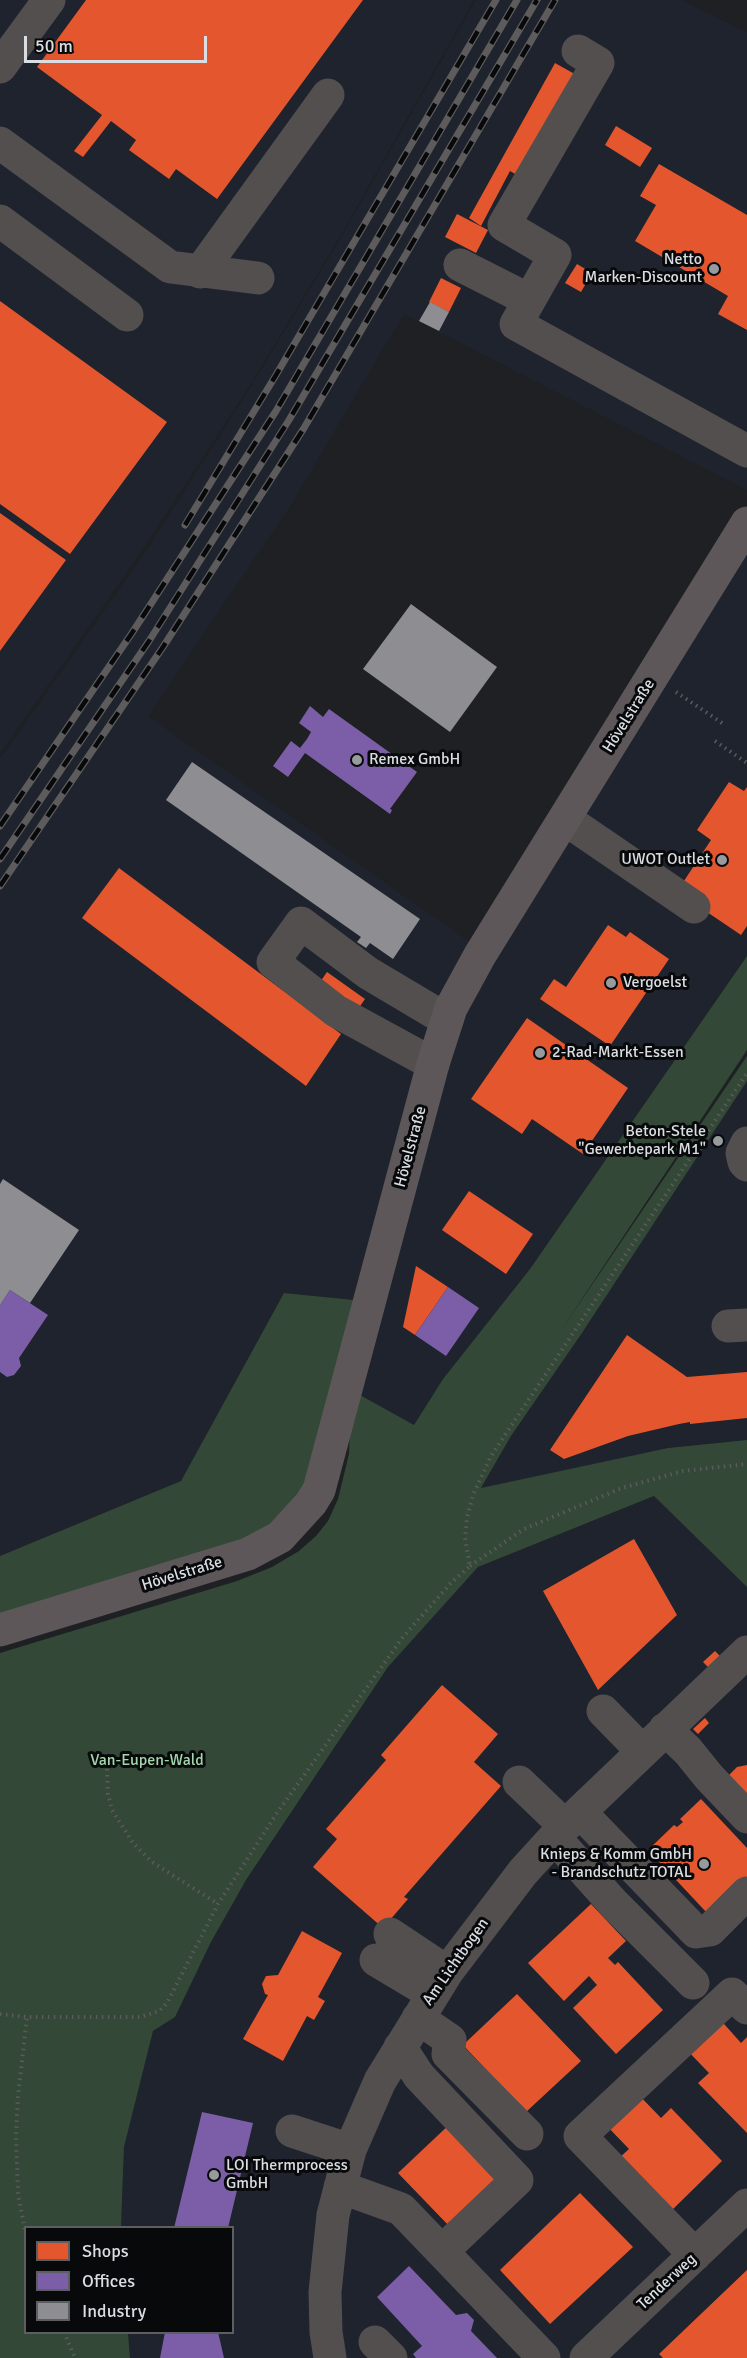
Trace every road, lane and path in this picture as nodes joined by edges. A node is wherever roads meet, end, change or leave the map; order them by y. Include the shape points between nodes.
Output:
1 (49, 0) edge
2 (578, 51) dead end
3 (0, 66) edge
4 (328, 95) dead end
5 (0, 143) edge
6 (0, 221) edge
7 (460, 265) dead end
8 (200, 272) junction
9 (258, 278) dead end
10 (529, 300) junction
11 (127, 315) dead end
12 (747, 451) edge
13 (747, 523) edge
14 (689, 700) dead end
15 (725, 725) dead end
16 (715, 741) dead end
17 (747, 763) edge
18 (565, 819) junction
19 (694, 908) dead end
20 (447, 1020) junction
21 (433, 1064) junction
22 (747, 1073) edge
23 (747, 1143) edge
24 (747, 1165) edge
25 (747, 1464) edge
26 (470, 1566) junction
27 (0, 1630) edge
28 (747, 1652) edge
29 (603, 1712) dead end
30 (654, 1740) junction
31 (107, 1768) dead end
32 (519, 1782) dead end
33 (747, 1817) edge
34 (567, 1826) junction
35 (747, 1893) edge
36 (218, 1904) junction
37 (383, 1947) dead end
38 (693, 1983) dead end
39 (432, 1994) junction
40 (747, 2008) edge
41 (0, 2014) edge
42 (27, 2017) junction
43 (400, 2047) junction
44 (292, 2131) dead end
45 (527, 2134) dead end
46 (350, 2150) junction
47 (340, 2187) junction
48 (747, 2205) edge
49 (24, 2226) edge
50 (455, 2239) dead end
51 (694, 2255) junction
52 (65, 2334) edge
53 (604, 2352) edge
54 (75, 2358) edge
55 (330, 2358) edge
56 (544, 2358) edge

1 - 3 street
2 - 10 street via 597,63 504,225 555,255
4 - 8 street
5 - 8 street via 170,267
6 - 11 street
7 - 10 street
8 - 9 street
10 - 12 street via 516,324
13 - 18 main road, Hövelstraße
14 - 15 path
16 - 17 path
18 - 19 street
18 - 20 main road, Hövelstraße via 461,987
20 - 21 main road, Hövelstraße
20 - 21 street via 368,973 301,923 273,962 336,1011
21 - 27 main road, Hövelstraße via 319,1490 299,1518 280,1537 248,1554
22 - 26 path via 490,1456 467,1518 465,1538
23 - 24 street via 742,1153
25 - 26 path via 683,1471 622,1488 524,1529
26 - 36 path via 424,1612 379,1670
28 - 30 street, Am Lichtbogen
29 - 30 street
30 - 33 street via 688,1751
30 - 34 street, Am Lichtbogen
31 - 36 path via 112,1810 133,1843 152,1862
32 - 34 street
34 - 35 street via 696,1932 710,1930
34 - 38 street via 613,1903
34 - 39 street, Am Lichtbogen via 523,1872
36 - 42 path via 173,1994 159,2011 140,2017
37 - 39 street
39 - 43 street, Am Lichtbogen
39 - 45 street via 450,2040 448,2054
40 - 51 street via 732,1994 580,2136
41 - 42 path
42 - 49 path via 16,2135 18,2194
43 - 46 street, Am Lichtbogen via 380,2081
43 - 50 street via 419,2076 517,2180
44 - 46 street
46 - 47 street, Am Lichtbogen
47 - 55 street, Am Lichtbogen via 325,2292
47 - 56 street via 401,2209
48 - 51 street, Tenderweg
51 - 53 street, Tenderweg
52 - 54 path

